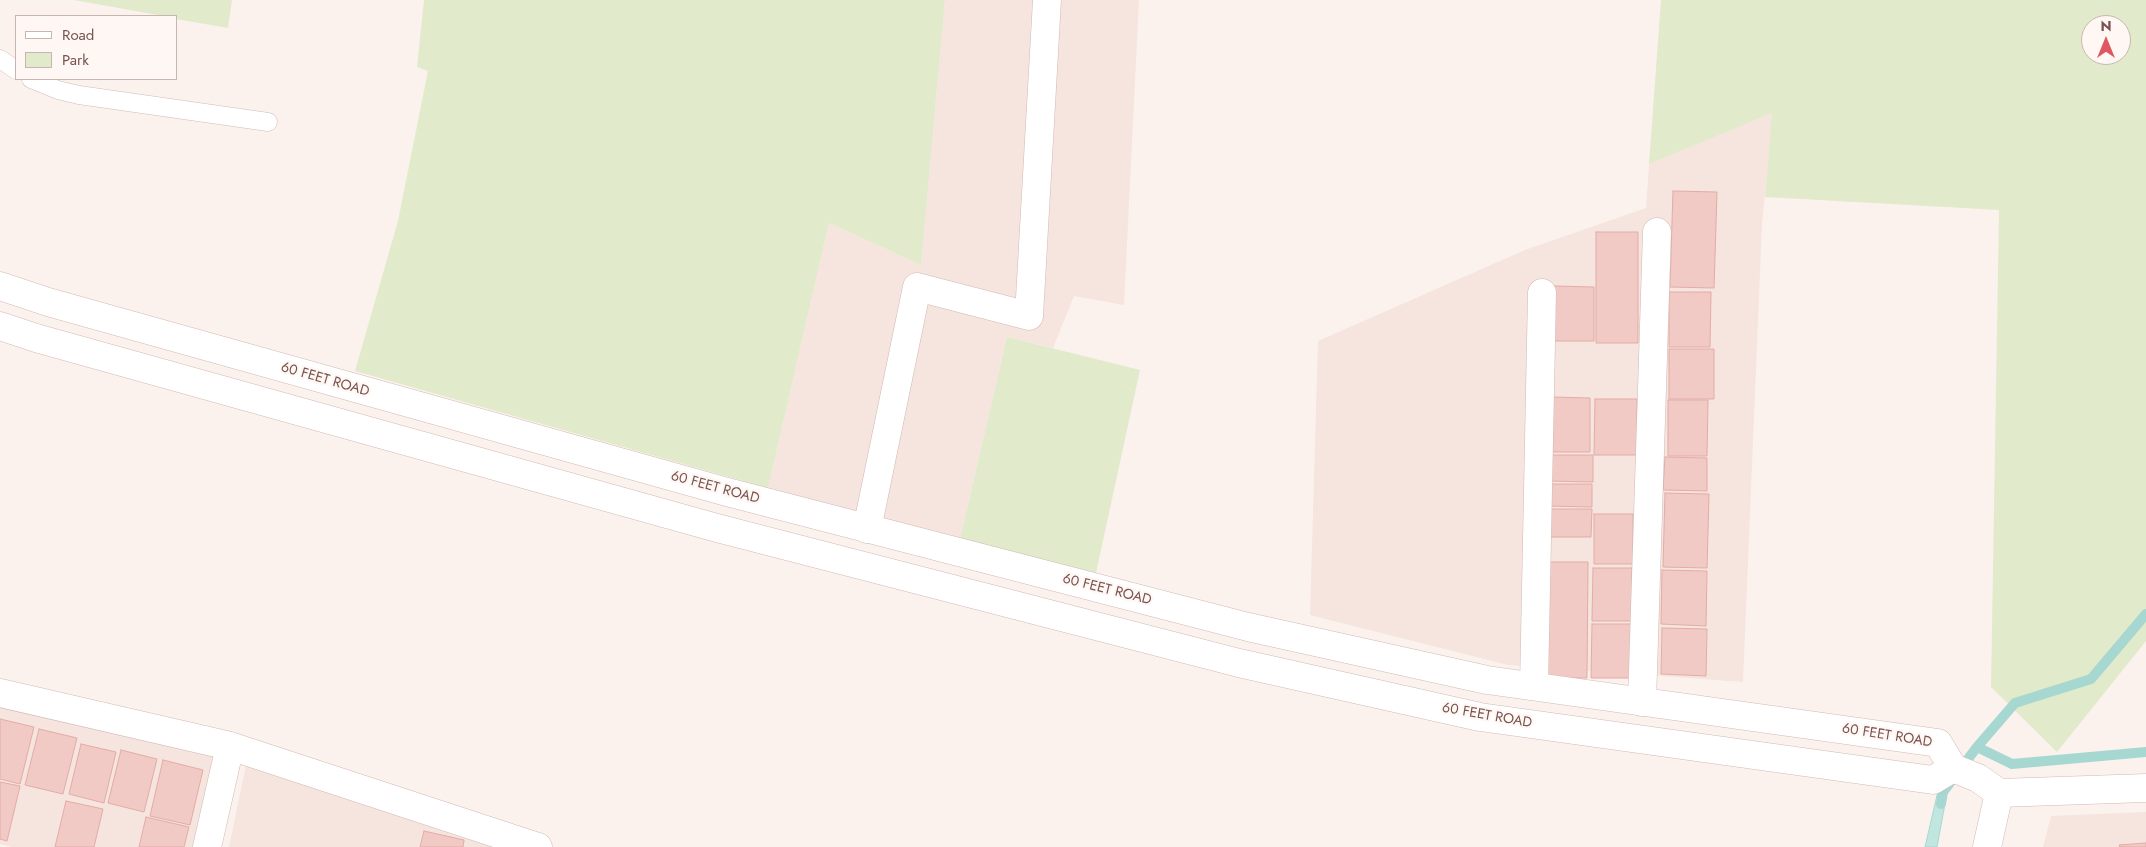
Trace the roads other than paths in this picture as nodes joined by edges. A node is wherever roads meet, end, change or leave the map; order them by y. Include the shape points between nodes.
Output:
1 (1048, 0) edge
2 (0, 59) edge
3 (15, 69) edge
4 (33, 80) edge
5 (268, 122) dead end
6 (1657, 232) dead end
7 (0, 286) edge
8 (1542, 293) dead end
9 (0, 326) edge
10 (866, 529) junction
11 (1534, 686) junction
12 (0, 693) edge
13 (1642, 702) junction
14 (230, 746) junction
15 (1977, 779) junction
16 (2146, 788) edge
17 (207, 847) edge
18 (538, 847) edge
19 (1987, 847) edge

1 - 10 street via 1029,316 917,288
2 - 3 lane
4 - 5 lane via 79,95
6 - 13 street
7 - 10 street, 60 FEET ROAD via 57,305
8 - 11 street
9 - 15 street, 60 FEET ROAD via 717,528 1258,667 1480,717 1932,780
10 - 11 street, 60 FEET ROAD via 1248,626 1487,680
11 - 13 street, 60 FEET ROAD
12 - 14 street
13 - 15 street, 60 FEET ROAD via 1938,743
14 - 17 street
14 - 18 street
15 - 16 street
15 - 19 street

